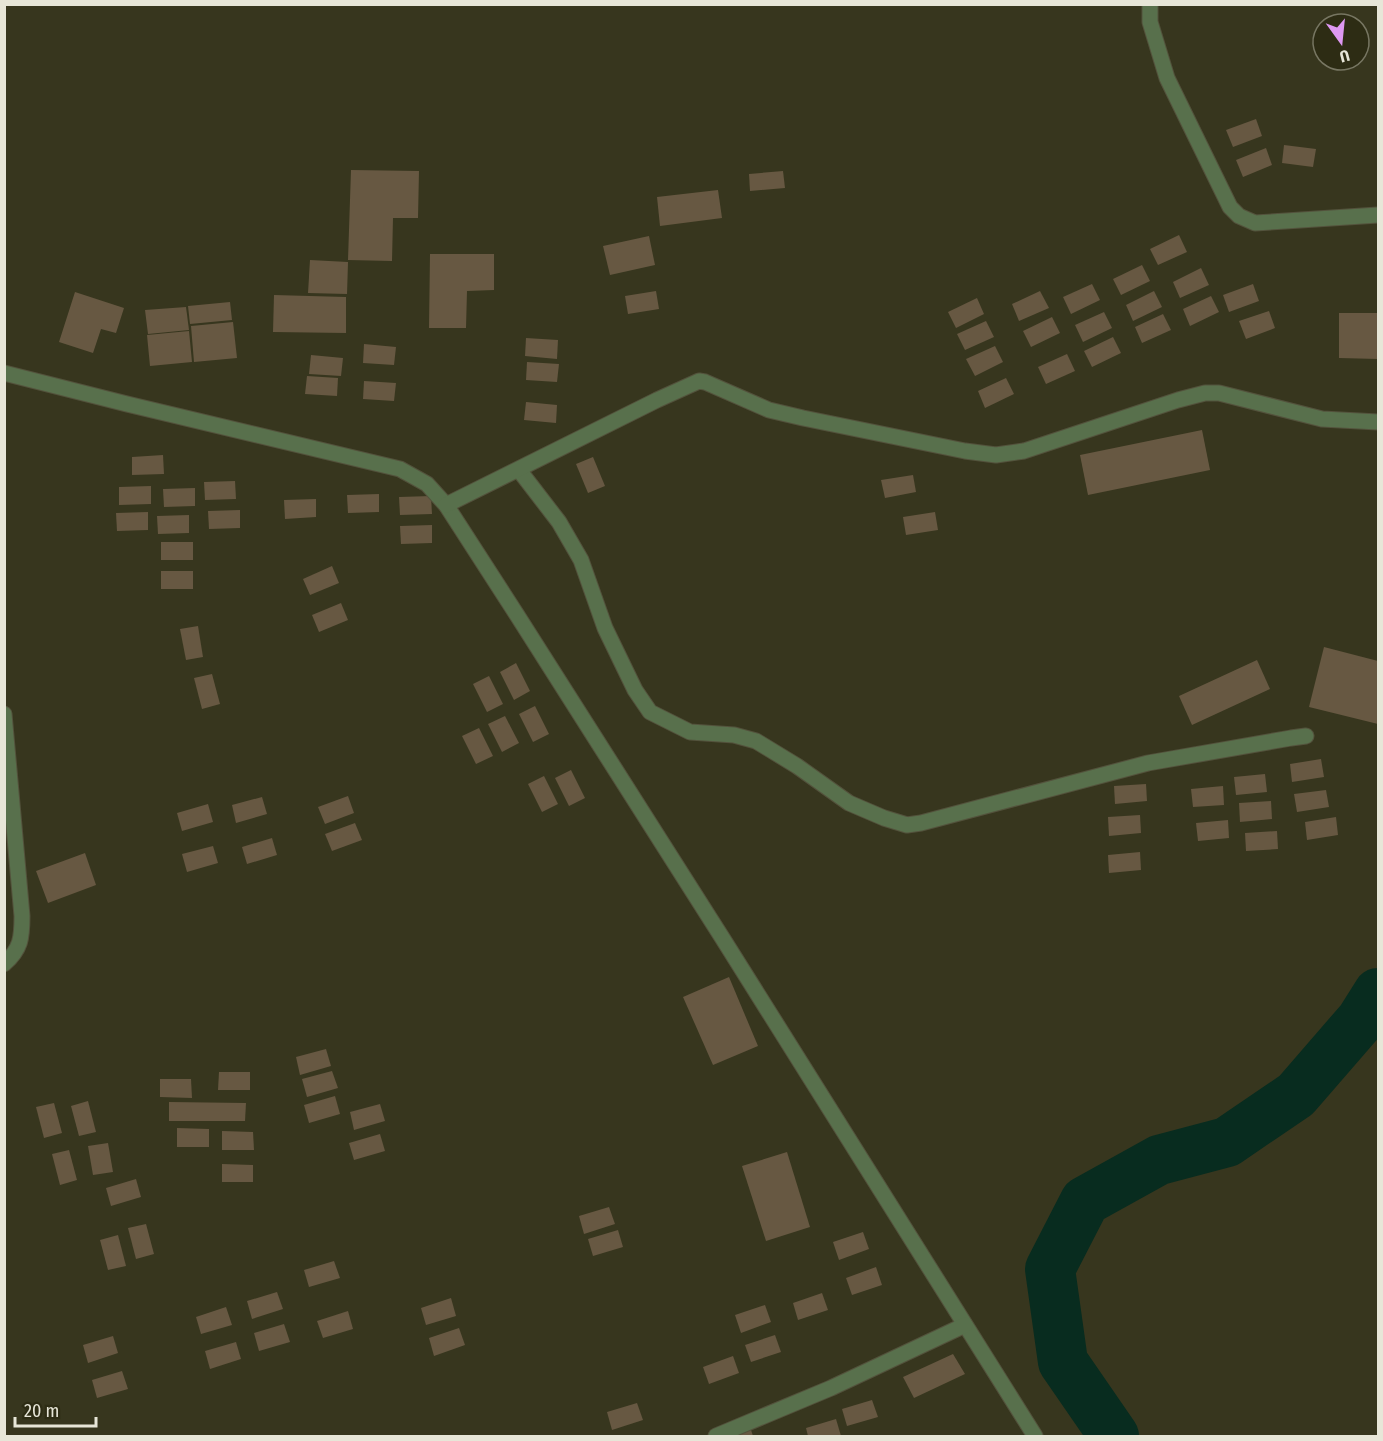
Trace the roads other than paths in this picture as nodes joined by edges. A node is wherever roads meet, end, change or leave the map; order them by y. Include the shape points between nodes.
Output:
1 (1150, 4) edge
2 (1378, 215) edge
3 (4, 373) edge
4 (1378, 422) edge
5 (519, 470) junction
6 (446, 506) junction
7 (4, 714) edge
8 (1306, 736) dead end
9 (4, 964) edge
10 (965, 1325) junction
11 (716, 1437) edge
12 (1035, 1437) edge

1 - 2 street via 1150,22 1167,78 1230,207 1239,216 1255,223
3 - 6 street via 400,469 427,484
4 - 5 street via 1322,419 1219,393 1205,393 1024,451 996,455 769,410 705,382 657,400
5 - 6 street
5 - 8 street via 560,522 581,560 605,628 635,690 651,712 690,732 756,741 849,803 884,818 907,825 921,823 1148,763
6 - 10 street
7 - 9 street via 22,935 12,958
10 - 11 street
10 - 12 street

